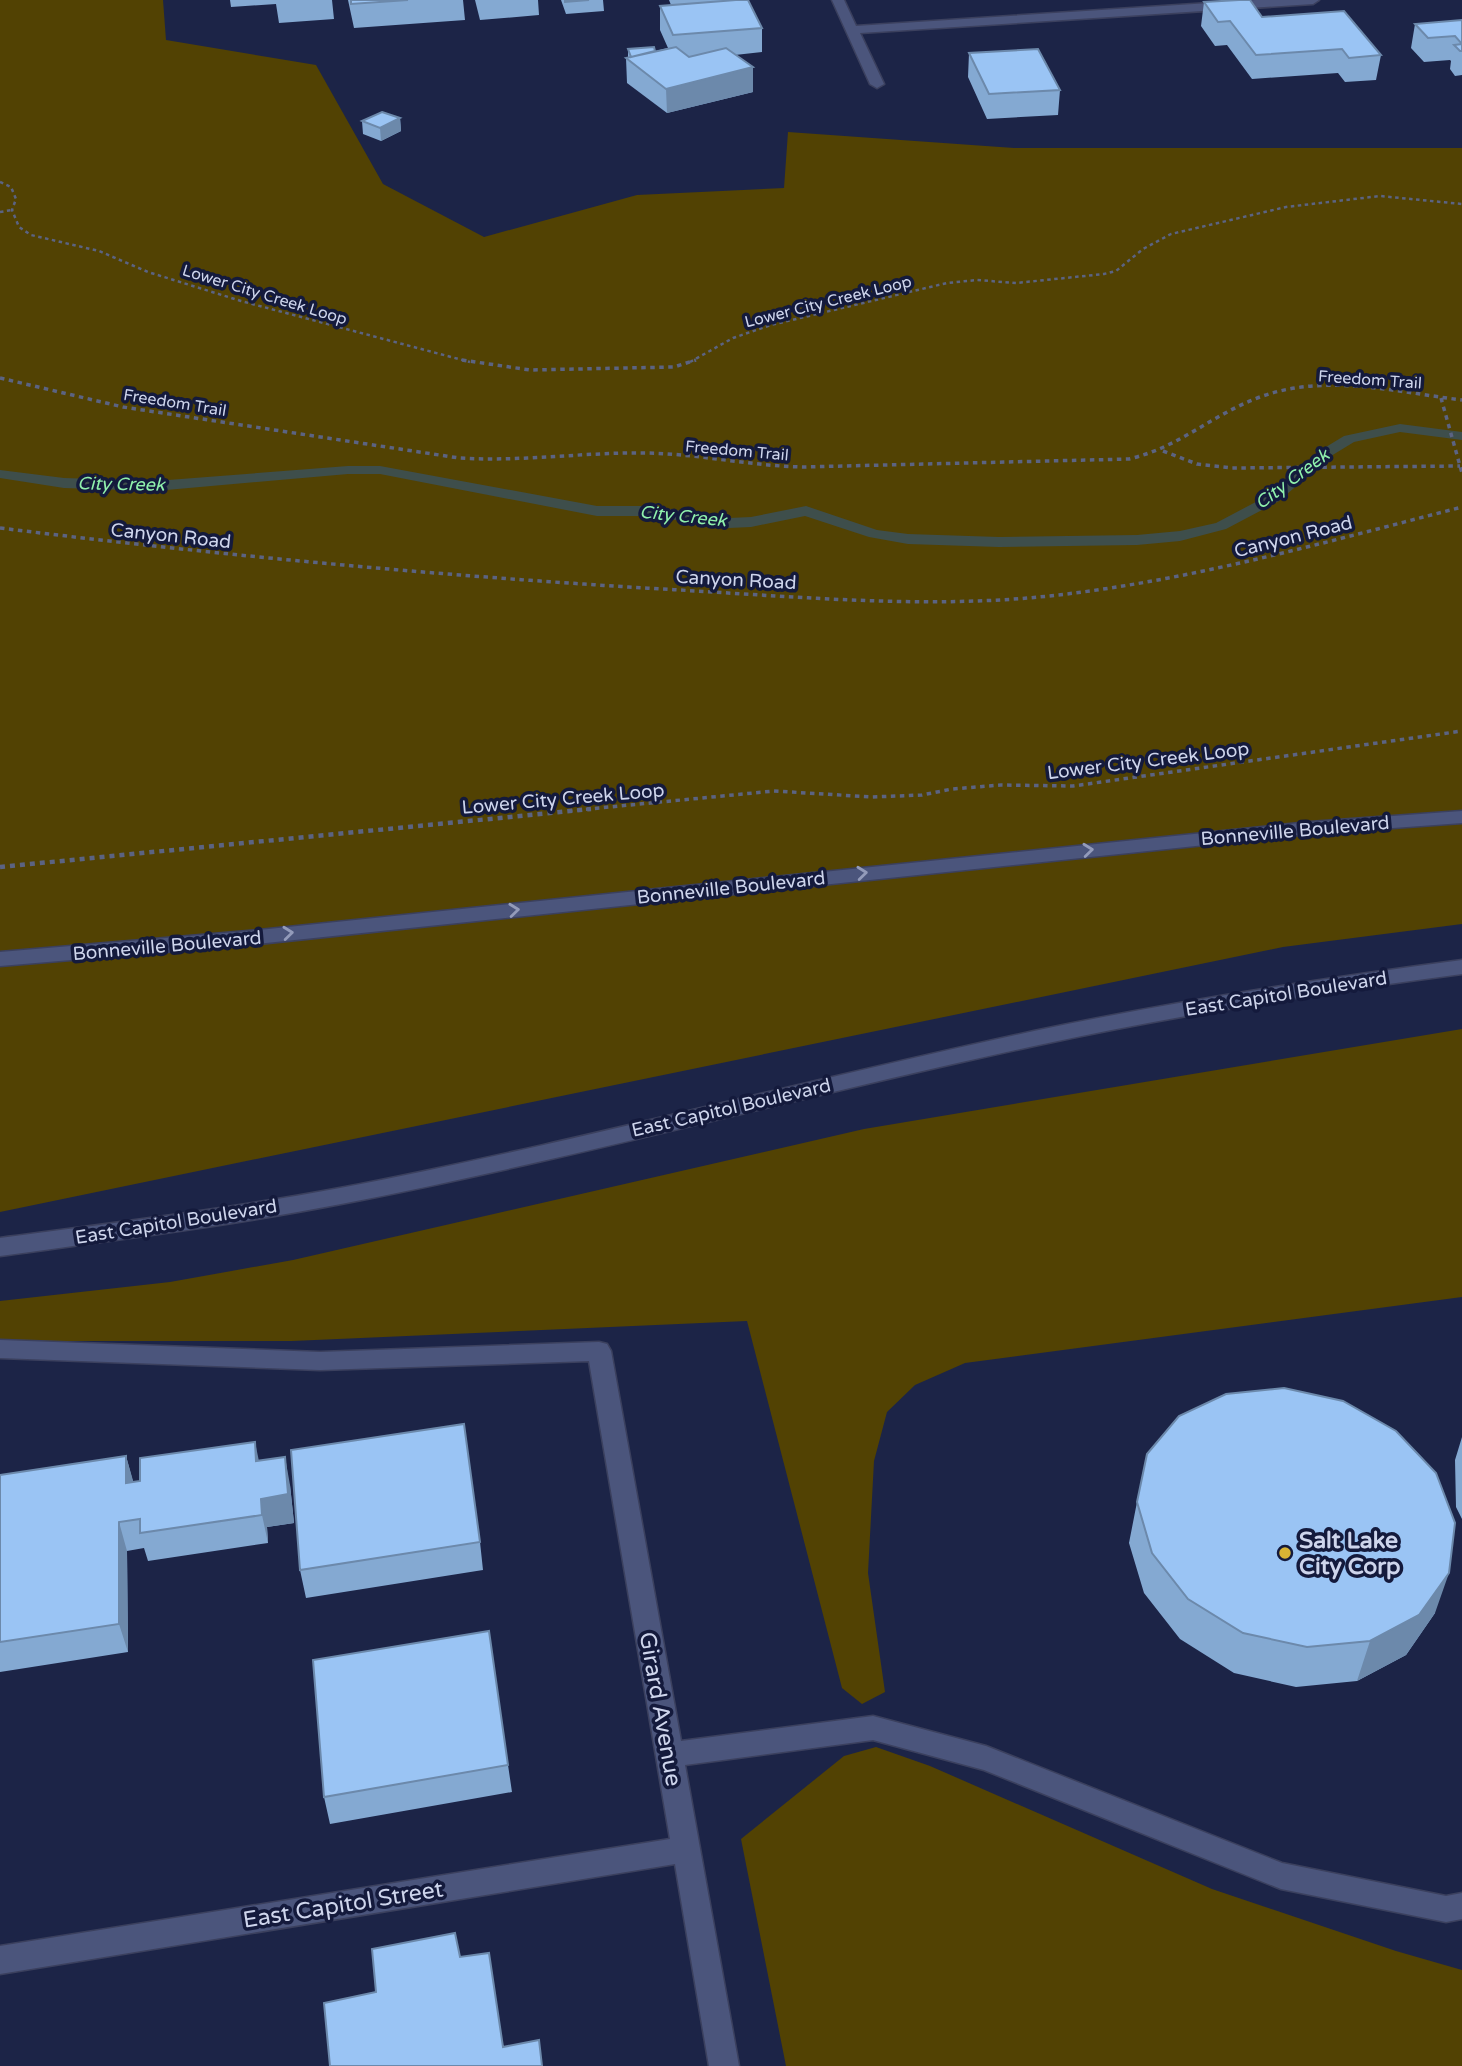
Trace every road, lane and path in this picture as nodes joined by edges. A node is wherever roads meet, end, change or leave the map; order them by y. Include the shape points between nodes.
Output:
1 (838, 0) edge
2 (1313, 0) edge
3 (853, 30) junction
4 (877, 84) dead end
5 (0, 182) edge
6 (1462, 204) edge
7 (12, 210) junction
8 (0, 212) edge
9 (0, 378) edge
10 (1441, 398) junction
11 (1462, 400) edge
12 (1163, 451) junction
13 (1460, 466) junction
14 (1462, 473) edge
15 (1462, 507) edge
16 (0, 528) edge
17 (1462, 731) edge
18 (1462, 817) edge
19 (0, 867) edge
20 (0, 959) edge
21 (1462, 967) edge
22 (0, 1247) edge
23 (0, 1349) edge
24 (670, 1755) junction
25 (686, 1849) junction
26 (1462, 1906) edge
27 (0, 1960) edge
28 (724, 2066) edge

1 - 3 street
2 - 3 street
3 - 4 street
5 - 7 path, Lower City Creek Loop via 11,187 16,200
6 - 7 path, Lower City Creek Loop via 1397,196 1286,207 1171,234 1116,271 1046,281 947,283 771,325 674,367 530,370 424,351 230,298 108,254 31,234 19,227
7 - 8 path
9 - 12 path, Freedom Trail via 123,407 459,458 649,453 803,467 1112,460
10 - 11 path, Freedom Trail
10 - 12 path, Freedom Trail via 1364,387 1284,390 1241,405
10 - 13 path
12 - 13 path via 1215,467
13 - 14 path
15 - 16 path, Canyon Road via 1211,571 1050,596 957,603 546,582 184,551
17 - 19 path, Lower City Creek Loop via 1073,786 1000,785 872,797 774,791 730,794
20 -> 18 street, Bonneville Boulevard via 248,938 1310,828
21 - 22 street, East Capitol Boulevard via 1282,991 1130,1019 382,1188
23 - 24 street, Girard Avenue via 320,1361 599,1351
24 - 25 street, Girard Avenue
24 - 26 street via 873,1728 986,1758 1281,1876 1446,1909
25 - 27 street, East Capitol Street
25 - 28 street, Girard Avenue

